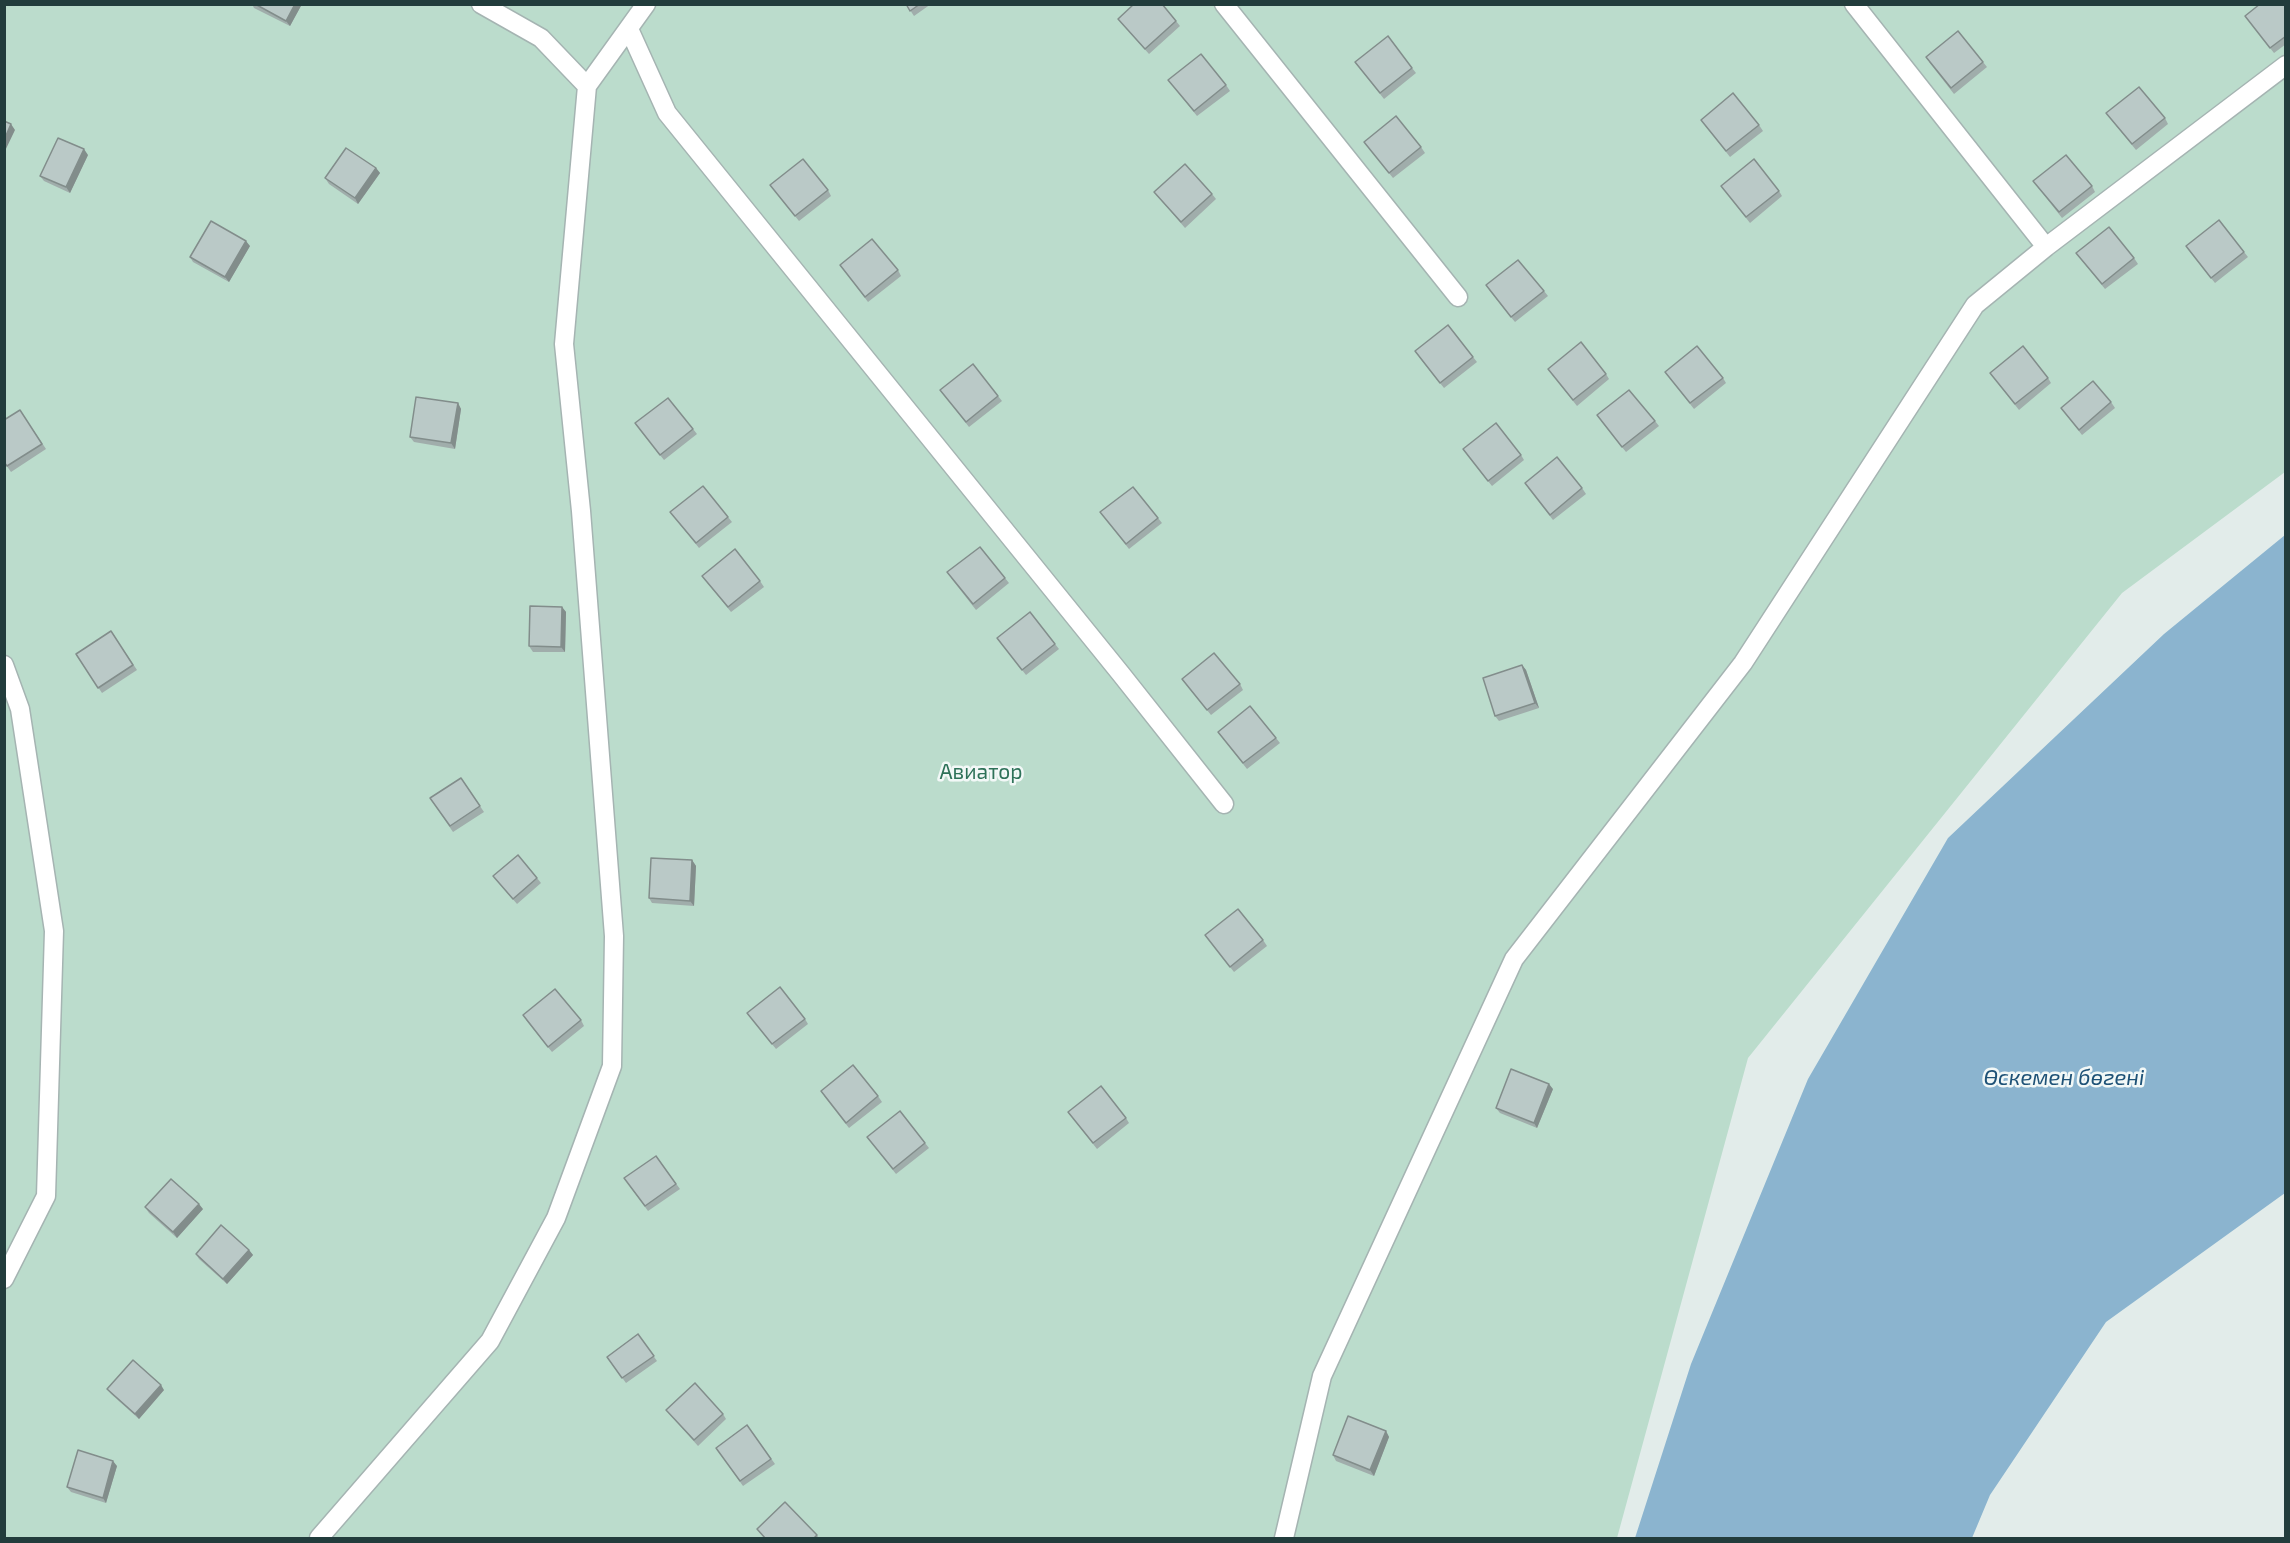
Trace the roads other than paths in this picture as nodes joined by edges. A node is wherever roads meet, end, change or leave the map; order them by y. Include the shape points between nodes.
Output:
1 (481, 4) edge
2 (646, 4) edge
3 (1224, 4) edge
4 (1854, 4) edge
5 (629, 29) junction
6 (2286, 65) edge
7 (587, 86) junction
8 (2046, 247) junction
9 (1458, 297) dead end
10 (4, 665) edge
11 (1224, 804) dead end
12 (4, 1279) edge
13 (319, 1539) edge
14 (1284, 1539) edge

1 - 7 street via 541,38
2 - 5 street
3 - 9 street
4 - 8 street
5 - 7 street
5 - 11 street via 667,113
6 - 8 street
7 - 13 street via 564,344 614,936 612,1066 556,1218 490,1341
8 - 14 street via 1975,305 1743,663 1514,959 1322,1376
10 - 12 street via 20,710 54,931 46,1196

